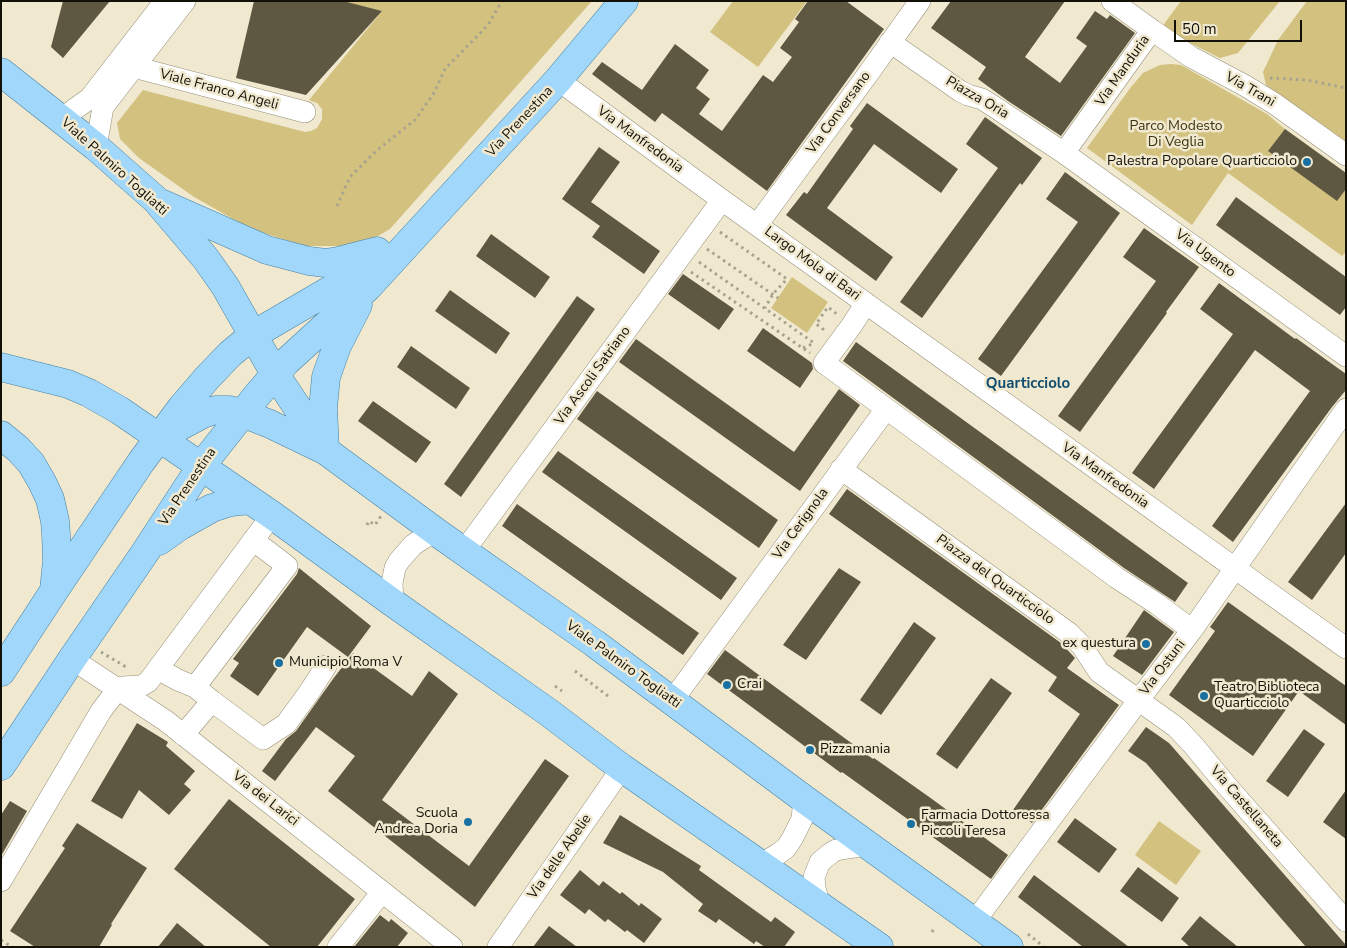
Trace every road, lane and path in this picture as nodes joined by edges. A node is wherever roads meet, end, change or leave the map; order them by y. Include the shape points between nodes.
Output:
1 (165, 1) edge
2 (185, 1) edge
3 (502, 1) edge
4 (624, 1) edge
5 (920, 1) edge
6 (1112, 1) edge
7 (1152, 30) junction
8 (890, 42) junction
9 (134, 67) junction
10 (1, 72) edge
11 (1268, 78) dead end
12 (558, 80) junction
13 (1346, 88) edge
14 (305, 112) dead end
15 (61, 119) junction
16 (96, 147) junction
17 (1064, 153) junction
18 (1346, 154) edge
19 (156, 200) junction
20 (722, 200) junction
21 (337, 206) dead end
22 (757, 225) junction
23 (717, 230) dead end
24 (412, 239) junction
25 (704, 247) dead end
26 (694, 259) dead end
27 (687, 269) dead end
28 (368, 287) junction
29 (773, 294) junction
30 (778, 298) dead end
31 (866, 303) junction
32 (765, 308) junction
33 (840, 316) dead end
34 (253, 335) junction
35 (814, 343) junction
36 (803, 348) junction
37 (1346, 356) edge
38 (819, 359) junction
39 (1, 367) edge
40 (275, 374) junction
41 (1, 381) edge
42 (886, 409) junction
43 (1346, 409) edge
44 (242, 413) junction
45 (1, 435) edge
46 (160, 437) junction
47 (326, 451) junction
48 (202, 466) junction
49 (841, 469) junction
50 (250, 500) junction
51 (272, 514) junction
52 (383, 514) dead end
53 (367, 525) dead end
54 (439, 534) junction
55 (253, 540) junction
56 (146, 551) junction
57 (464, 551) junction
58 (1235, 568) junction
59 (54, 592) junction
60 (393, 603) junction
61 (1192, 630) junction
62 (1346, 648) edge
63 (100, 651) dead end
64 (72, 659) junction
65 (326, 666) dead end
66 (158, 669) junction
67 (576, 670) dead end
68 (132, 671) dead end
69 (1, 672) edge
70 (555, 686) dead end
71 (195, 687) junction
72 (117, 690) junction
73 (562, 691) dead end
74 (608, 696) dead end
75 (212, 701) junction
76 (672, 701) junction
77 (1138, 701) junction
78 (183, 735) junction
79 (1, 766) edge
80 (622, 768) junction
81 (804, 799) junction
82 (867, 845) junction
83 (760, 865) junction
84 (1, 881) edge
85 (382, 892) junction
86 (820, 907) junction
87 (975, 921) junction
88 (1346, 921) edge
89 (935, 927) dead end
90 (932, 932) dead end
91 (1, 940) edge
92 (12, 947) edge
93 (338, 947) edge
94 (452, 947) edge
95 (498, 947) edge
96 (879, 947) edge
97 (1008, 947) edge

1 - 15 street via 90,98
2 - 9 street
3 - 21 path via 488,25 445,69 434,93 415,120 350,177
4 - 12 main road, Via Prenestina
5 - 8 street, Via Conversano
6 - 7 street, Via Manduria
7 - 17 street, Via Manduria
7 - 18 street, Via Trani via 1191,57 1275,104
8 - 17 street, Piazza Oria via 960,90 982,99
8 - 22 street, Via Conversano
9 - 14 street, Viale Franco Angeli
9 - 16 street via 103,107
10 - 15 main road, Viale Palmiro Togliatti
11 - 13 path via 1307,80
12 - 20 street, Via Manfredonia
12 - 24 main road, Via Prenestina
15 - 16 main road, Viale Palmiro Togliatti
16 - 19 main road, Viale Palmiro Togliatti
17 - 37 street, Via Ugento
19 - 24 main road via 267,250 309,261 326,263 348,259
19 - 34 main road, Viale Palmiro Togliatti via 211,266
20 - 22 street, Largo Mola di Bari
20 - 57 street, Via Ascoli Satriano
22 - 31 street, Largo Mola di Bari
23 - 29 path via 788,279
24 - 28 main road, Via Prenestina
24 - 34 main road, Via Prenestina
25 - 29 path
26 - 32 path
27 - 36 path
28 - 40 main road, Via Prenestina
28 - 47 main road via 337,346 326,376 323,408
29 - 30 path
29 - 32 path
31 - 38 street, Largo Mola di Bari via 852,325
31 - 58 street, Via Manfredonia
32 - 35 path
33 - 35 path via 828,307 816,324 824,329
34 - 40 main road, Viale Palmiro Togliatti
34 - 46 main road, Via Prenestina via 207,378
35 - 36 path
36 - 38 path
38 - 42 street
39 - 46 main road via 68,384 112,405
40 - 44 main road, Via Prenestina
40 - 47 main road, Viale Palmiro Togliatti
41 - 46 street via 83,402 106,411 140,432
42 - 49 street, Via Cerignola
42 - 61 street
43 - 58 street, Via Ostuni
44 - 46 main road, Viale Palmiro Togliatti via 211,411
44 - 47 main road, Viale Palmiro Togliatti
44 - 48 main road, Via Prenestina
45 - 59 main road via 31,463 50,499 57,547
46 - 48 main road
46 - 59 main road, Via Prenestina
47 - 54 main road, Viale Palmiro Togliatti
48 - 50 main road
48 - 56 main road, Via Prenestina
49 - 76 street, Via Cerignola
49 - 77 street, Piazza del Quarticciolo via 1069,633 1099,672
50 - 51 main road
50 - 56 main road via 227,503 201,514
51 - 55 street
51 - 60 main road
52 - 53 path via 375,525 370,521
54 - 57 main road, Viale Palmiro Togliatti
54 - 60 street via 425,537 398,561 393,577
55 - 66 street
55 - 71 street via 287,566
56 - 64 main road, Via Prenestina
57 - 76 main road, Viale Palmiro Togliatti
58 - 61 street, Via Ostuni
58 - 62 street, Via Manfredonia
59 - 69 main road, Via Prenestina
60 - 80 main road
61 - 77 street, Via Ostuni
63 - 68 path
64 - 72 street, Via dei Larici
64 - 79 main road, Via Prenestina
65 - 75 street via 286,724 263,739
66 - 71 street
66 - 72 street via 144,685
67 - 74 path
70 - 73 path
71 - 75 street
72 - 78 street, Via dei Larici via 150,709
72 - 84 street via 101,711
75 - 78 street
76 - 81 main road, Viale Palmiro Togliatti
77 - 87 street, Via Ostuni
77 - 88 street, Via Castellaneta via 1185,736
78 - 85 street, Via dei Larici
80 - 83 main road
80 - 95 street, Via delle Abelie
81 - 82 main road, Viale Palmiro Togliatti
81 - 83 street via 802,819 786,848
82 - 86 street via 836,850 820,862 814,877
82 - 87 main road, Viale Palmiro Togliatti
83 - 86 main road
85 - 93 street
85 - 94 street, Via dei Larici
86 - 96 main road
87 - 97 main road, Viale Palmiro Togliatti
89 - 90 path
91 - 92 path

